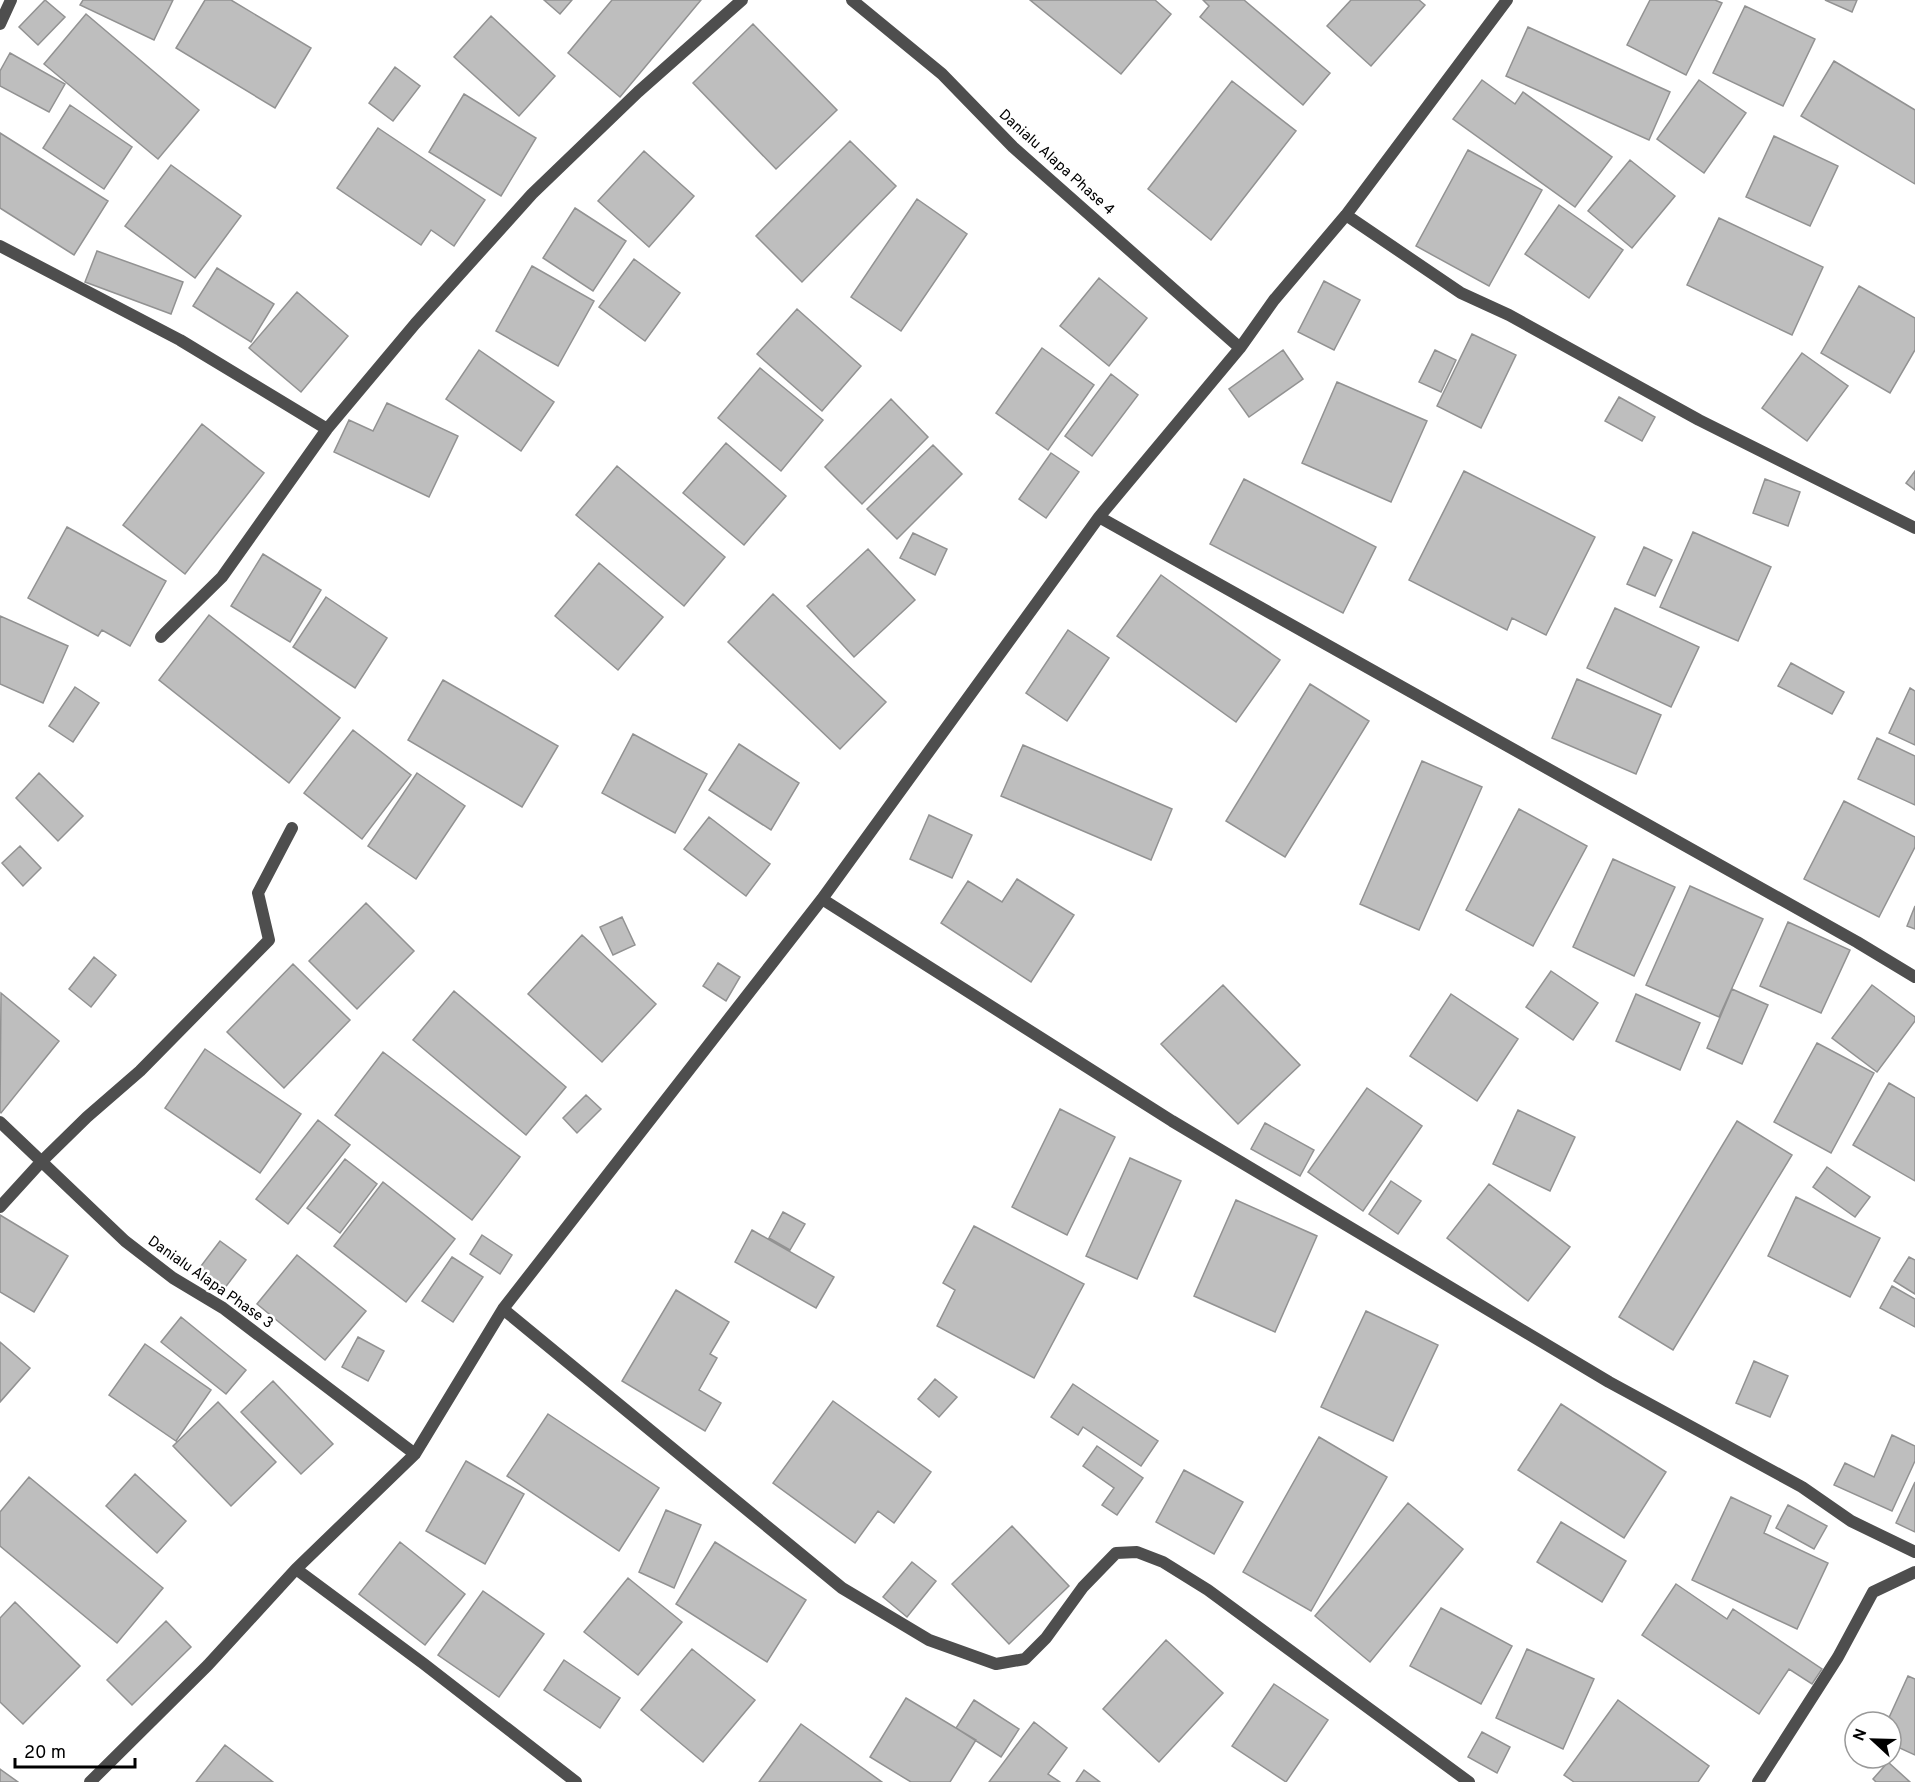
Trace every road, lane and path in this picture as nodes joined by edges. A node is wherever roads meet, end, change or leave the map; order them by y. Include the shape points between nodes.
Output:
1 (11, 0) edge
2 (742, 0) edge
3 (852, 0) edge
4 (1507, 0) edge
5 (0, 24) edge
6 (1346, 215) junction
7 (0, 246) edge
8 (1240, 348) junction
9 (327, 429) junction
10 (1099, 517) junction
11 (1915, 528) edge
12 (161, 637) dead end
13 (292, 828) dead end
14 (822, 899) junction
15 (1915, 977) edge
16 (0, 1122) edge
17 (41, 1162) junction
18 (0, 1207) edge
19 (503, 1309) junction
20 (415, 1454) junction
21 (1915, 1552) edge
22 (296, 1569) junction
23 (1915, 1572) edge
24 (90, 1782) edge
25 (576, 1782) edge
26 (1469, 1782) edge
27 (1758, 1782) edge

1 - 5 street
2 - 9 street via 532,194
3 - 8 street, Danialu Alapa Phase 4 via 942,74 1013,147
4 - 6 street
6 - 8 street via 1274,300
6 - 11 street via 1461,293 1509,315 1698,420
7 - 9 street via 180,340
8 - 10 street
9 - 12 street via 222,577
10 - 14 street
10 - 15 street
13 - 17 street via 258,893 269,940 140,1071
14 - 19 street
14 - 21 street via 1172,1121 1609,1382 1802,1487 1851,1521
16 - 17 street, Danialu Alapa Phase 3
17 - 18 street
17 - 20 street, Danialu Alapa Phase 3 via 144,1256 224,1308
19 - 20 street
19 - 26 street via 842,1588 929,1640 996,1664 1025,1659 1116,1553 1137,1552 1163,1562 1208,1590
20 - 22 street
22 - 24 street via 208,1665
22 - 25 street
23 - 27 street via 1874,1592 1838,1657

